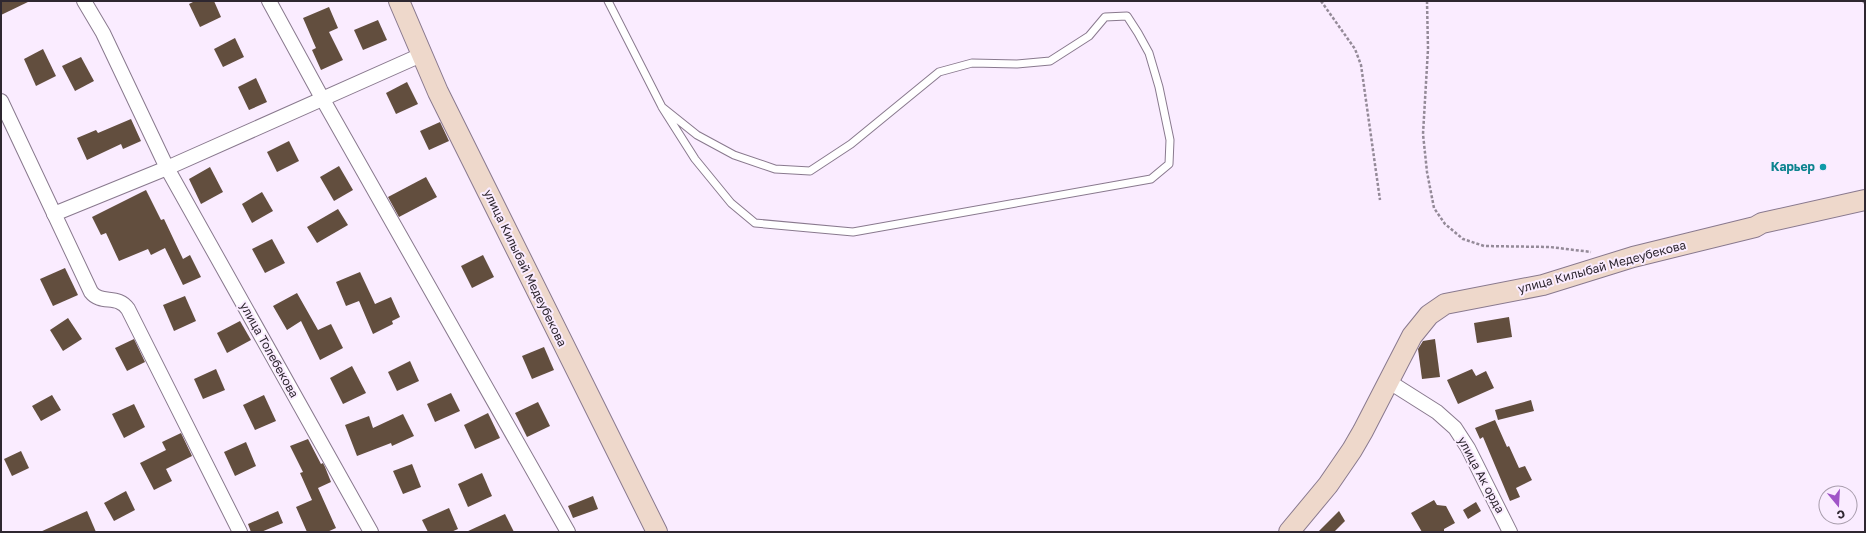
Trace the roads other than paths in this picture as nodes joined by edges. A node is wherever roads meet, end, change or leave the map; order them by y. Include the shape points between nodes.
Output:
1 (84, 1) edge
2 (269, 1) edge
3 (399, 1) edge
4 (608, 1) edge
5 (421, 55) junction
6 (322, 98) junction
7 (1, 101) edge
8 (662, 107) junction
9 (167, 168) junction
10 (1865, 200) edge
11 (54, 214) junction
12 (1388, 381) junction
13 (240, 532) edge
14 (371, 532) edge
15 (568, 532) edge
16 (656, 532) edge
17 (1289, 532) edge
18 (1510, 532) edge

1 - 9 street, улица Толебекова via 103,33
2 - 6 street
3 - 5 main road, улица Килыбай Медеубекова
4 - 8 lane
5 - 6 street
5 - 16 main road, улица Килыбай Медеубекова
6 - 9 street
6 - 15 street
7 - 11 street
8 - 8 lane via 695,159 731,202 755,223 762,224 853,232 1151,179 1170,164 1170,140 1159,87 1149,53 1127,16 1105,17 1089,36 1050,61 1017,64 972,63 939,72 851,144 810,171 775,169 734,155 697,135
9 - 11 street
9 - 14 street, улица Толебекова
10 - 12 main road, улица Килыбай Медеубекова via 1762,223 1542,284 1445,304 1429,315 1412,336
11 - 13 street via 91,292 99,298 120,301 128,309
12 - 17 main road, улица Килыбай Медеубекова via 1352,450 1328,486
12 - 18 street, улица Ак орда via 1437,412 1455,428 1468,448

